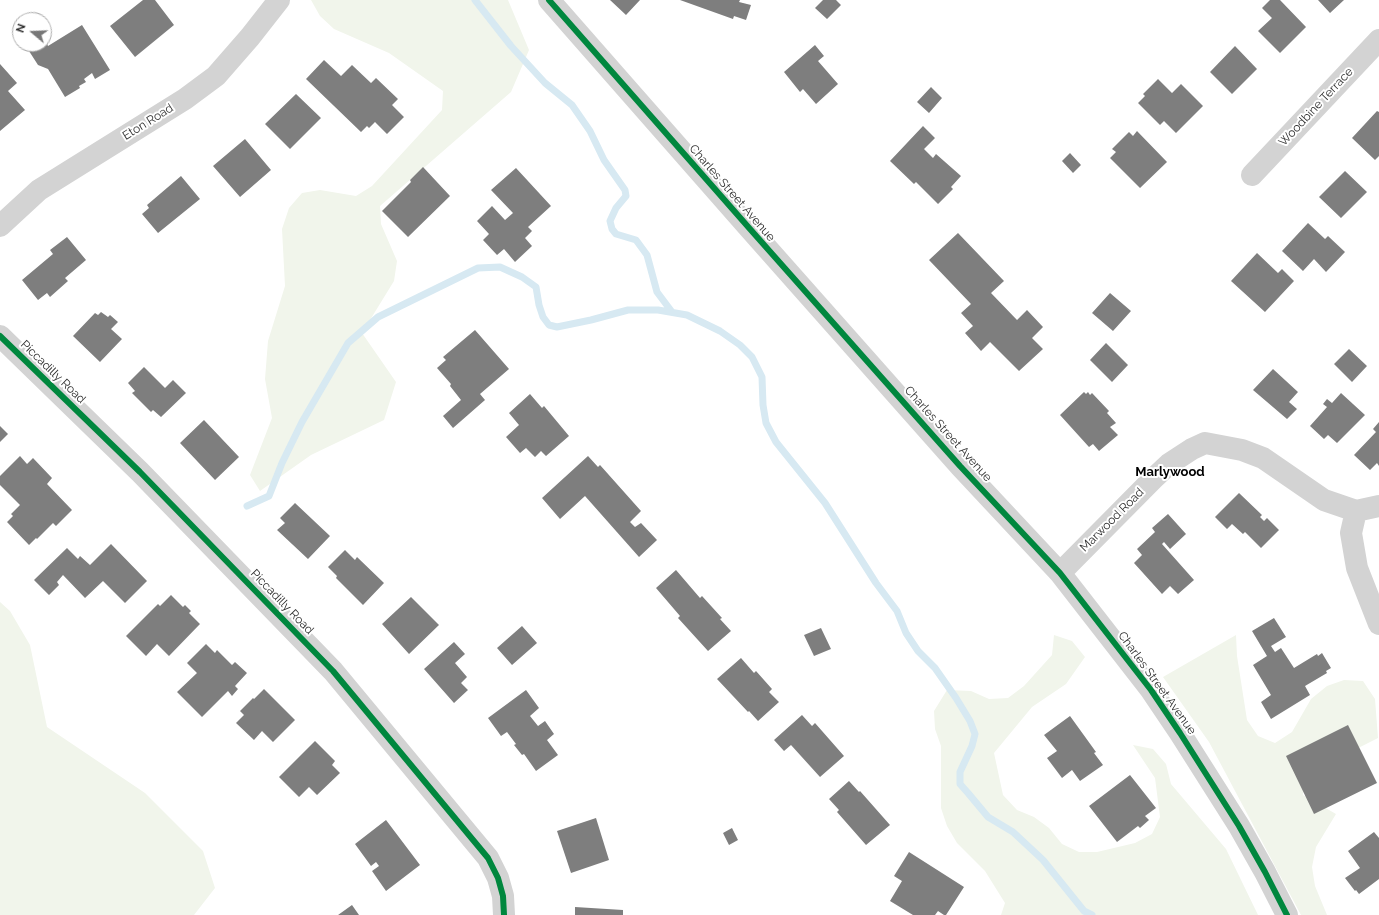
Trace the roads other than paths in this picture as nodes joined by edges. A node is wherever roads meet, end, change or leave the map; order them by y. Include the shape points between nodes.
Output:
1 (279, 0) edge
2 (549, 0) edge
3 (1379, 40) edge
4 (1252, 175) dead end
5 (0, 226) edge
6 (0, 336) edge
7 (1379, 506) edge
8 (1356, 511) junction
9 (1060, 573) junction
10 (1379, 624) edge
11 (504, 915) edge
12 (1287, 915) edge

1 - 5 street, Eton Road via 216,76 185,99 39,190
2 - 9 street, Charles Street Avenue via 960,466
3 - 4 street, Woodbine Terrace
6 - 11 street, Piccadilly Road via 140,472 333,671 488,858 502,890
7 - 8 street
8 - 9 street, Marwood Road via 1324,500 1263,458 1242,450 1205,443 1192,449 1153,478
8 - 10 street via 1351,533 1357,568
9 - 12 street, Charles Street Avenue via 1151,690 1176,727 1239,826

